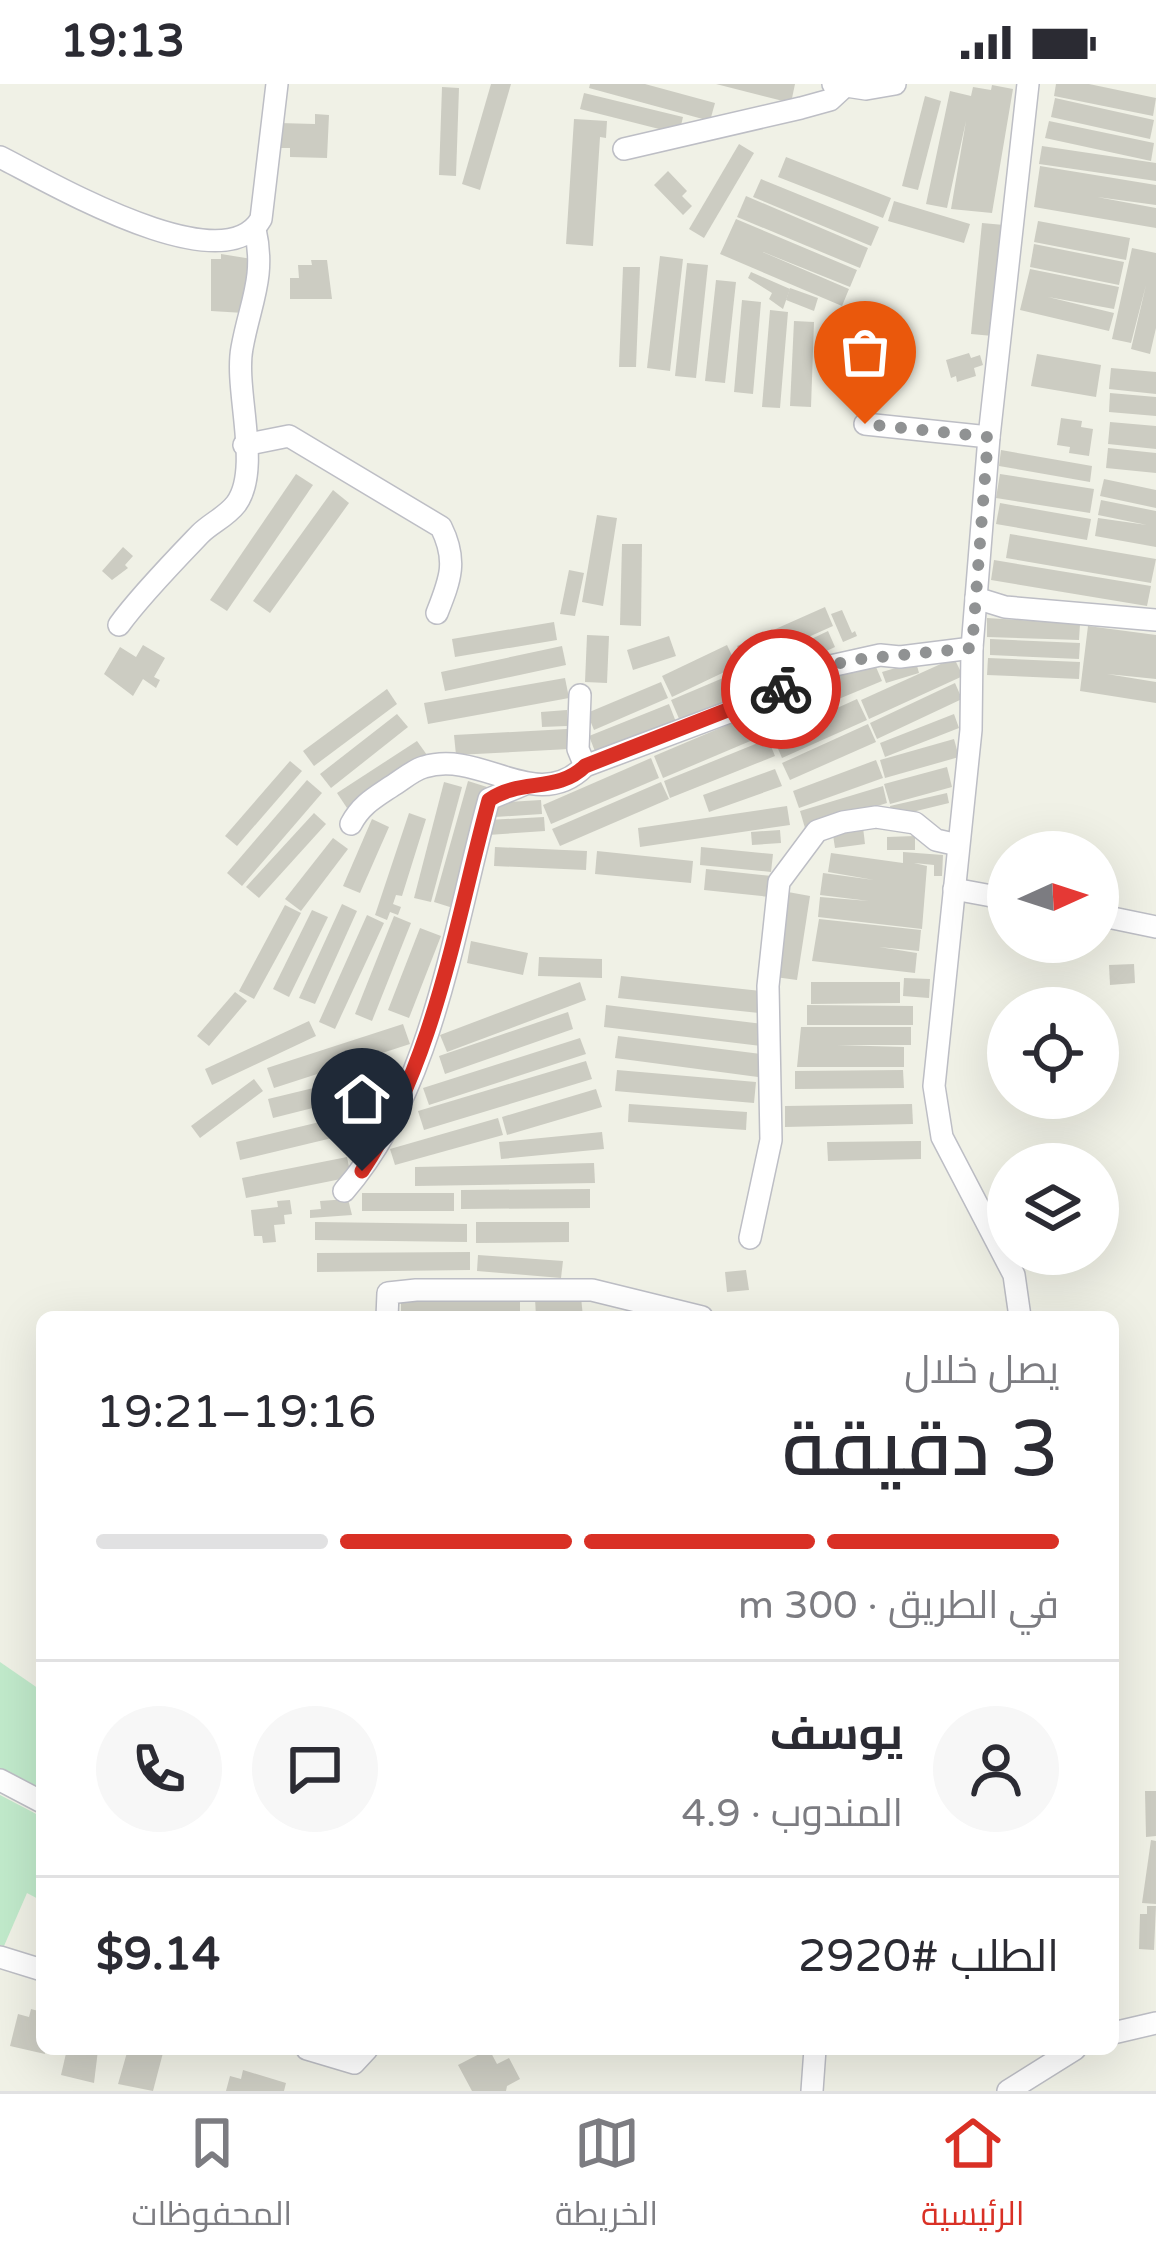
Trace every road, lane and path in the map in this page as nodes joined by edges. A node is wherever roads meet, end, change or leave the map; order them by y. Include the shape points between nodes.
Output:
1 (277, 84) edge
2 (895, 84) edge
3 (1028, 84) edge
4 (838, 86) edge
5 (624, 149) dead end
6 (0, 158) edge
7 (256, 229) junction
8 (865, 424) dead end
9 (988, 437) junction
10 (244, 445) junction
11 (976, 598) junction
12 (436, 613) dead end
13 (1156, 620) edge
14 (119, 625) dead end
15 (972, 648) junction
16 (580, 695) dead end
17 (585, 766) junction
18 (523, 785) junction
19 (351, 824) dead end
20 (958, 845) junction
21 (954, 889) junction
22 (987, 894) edge
23 (1119, 919) edge
24 (1156, 927) edge
25 (344, 1191) dead end
26 (750, 1238) dead end
27 (388, 1311) edge
28 (678, 1311) edge
29 (1019, 1311) edge
30 (0, 1780) edge
31 (36, 1799) edge
32 (0, 1957) edge
33 (36, 1968) edge
34 (1156, 2023) edge
35 (1119, 2032) edge
36 (329, 2055) edge
37 (362, 2055) edge
38 (815, 2055) edge
39 (1065, 2055) edge
40 (812, 2091) edge
41 (1008, 2091) edge

1 - 7 street
2 - 4 street
3 - 9 street
4 - 5 street via 830,100 801,109
6 - 7 street via 161,232 204,241
7 - 10 street via 258,290 242,349
8 - 9 street
9 - 11 street
10 - 12 street via 289,436 442,527 453,573
10 - 14 street via 239,500
11 - 13 street
11 - 15 street
15 - 17 street via 826,667 764,699
15 - 20 street
16 - 17 street
17 - 18 street via 554,784
18 - 19 street via 478,766 421,767 360,807
18 - 25 street via 489,800 404,1096
20 - 21 street
20 - 26 street via 936,841 915,823 843,822 818,831 779,881 768,986 771,1140
21 - 22 street
21 - 29 street via 935,1049 937,1118 1014,1275
23 - 24 street
27 - 28 street via 388,1293 592,1290
30 - 31 street
32 - 33 street
34 - 35 street
36 - 37 street via 354,2062
38 - 40 street
39 - 41 street

